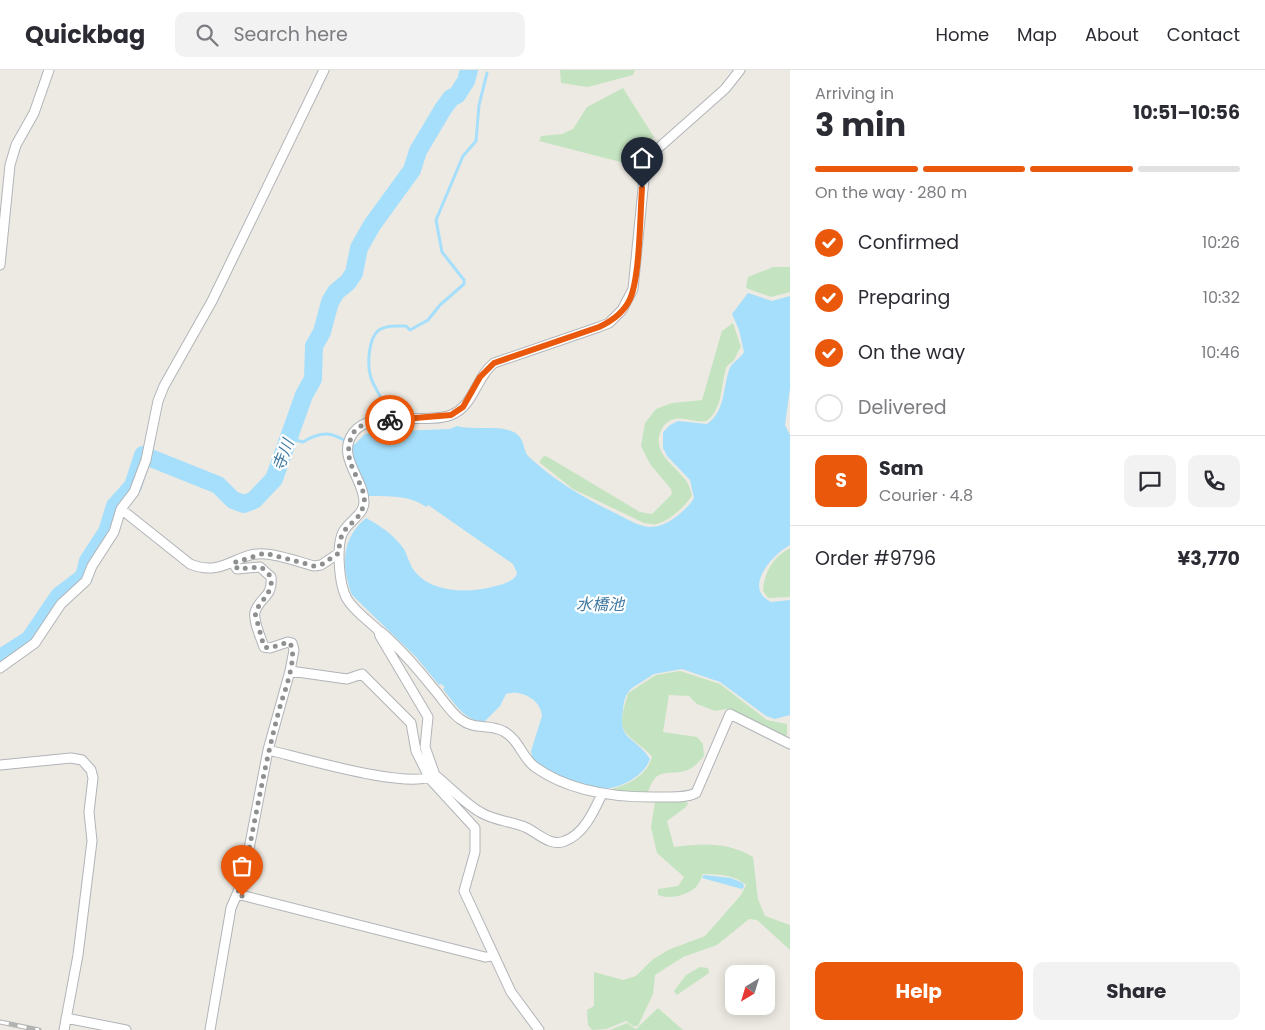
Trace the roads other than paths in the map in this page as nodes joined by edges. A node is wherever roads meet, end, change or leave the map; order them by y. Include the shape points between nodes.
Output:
1 (49, 70) edge
2 (324, 70) edge
3 (740, 70) edge
4 (0, 265) edge
5 (121, 510) junction
6 (339, 553) junction
7 (233, 563) junction
8 (379, 630) junction
9 (0, 668) edge
10 (290, 671) junction
11 (790, 744) edge
12 (268, 750) junction
13 (0, 765) edge
14 (433, 777) junction
15 (602, 794) junction
16 (237, 894) junction
17 (492, 956) junction
18 (66, 1018) junction
19 (64, 1030) edge
20 (126, 1030) edge
21 (210, 1030) edge
22 (539, 1030) edge

1 - 4 street via 10,165
2 - 5 street via 212,301 164,386 147,457 134,492
3 - 6 street via 725,89 646,159 635,282 631,297 622,310 599,327 494,363 480,377 463,407 451,415 364,424 352,434 348,460 364,502 361,511 341,534
5 - 7 street via 190,564 211,569
5 - 9 street via 114,532 86,581 61,604 35,642
6 - 7 street via 314,566 265,553
6 - 8 street via 347,599
7 - 10 street via 238,569 260,567 271,577 270,593 258,607 255,617 264,647 292,643
8 - 14 street via 428,717 425,746
8 - 15 street via 410,660 459,718 470,726 504,731 514,738 538,769 566,783
10 - 12 street
10 - 14 street via 348,679 362,674 411,723 416,751
11 - 15 street via 730,714 696,793 658,797
12 - 14 street via 394,779
12 - 16 street via 243,880
13 - 18 street via 71,758 82,760 91,770 89,812 92,841 78,955
14 - 15 street via 485,816 526,827 558,843 579,831
14 - 17 street via 475,828 475,852 464,891
16 - 17 street
16 - 21 street via 231,908
17 - 22 street via 511,992
18 - 19 street
18 - 20 street

